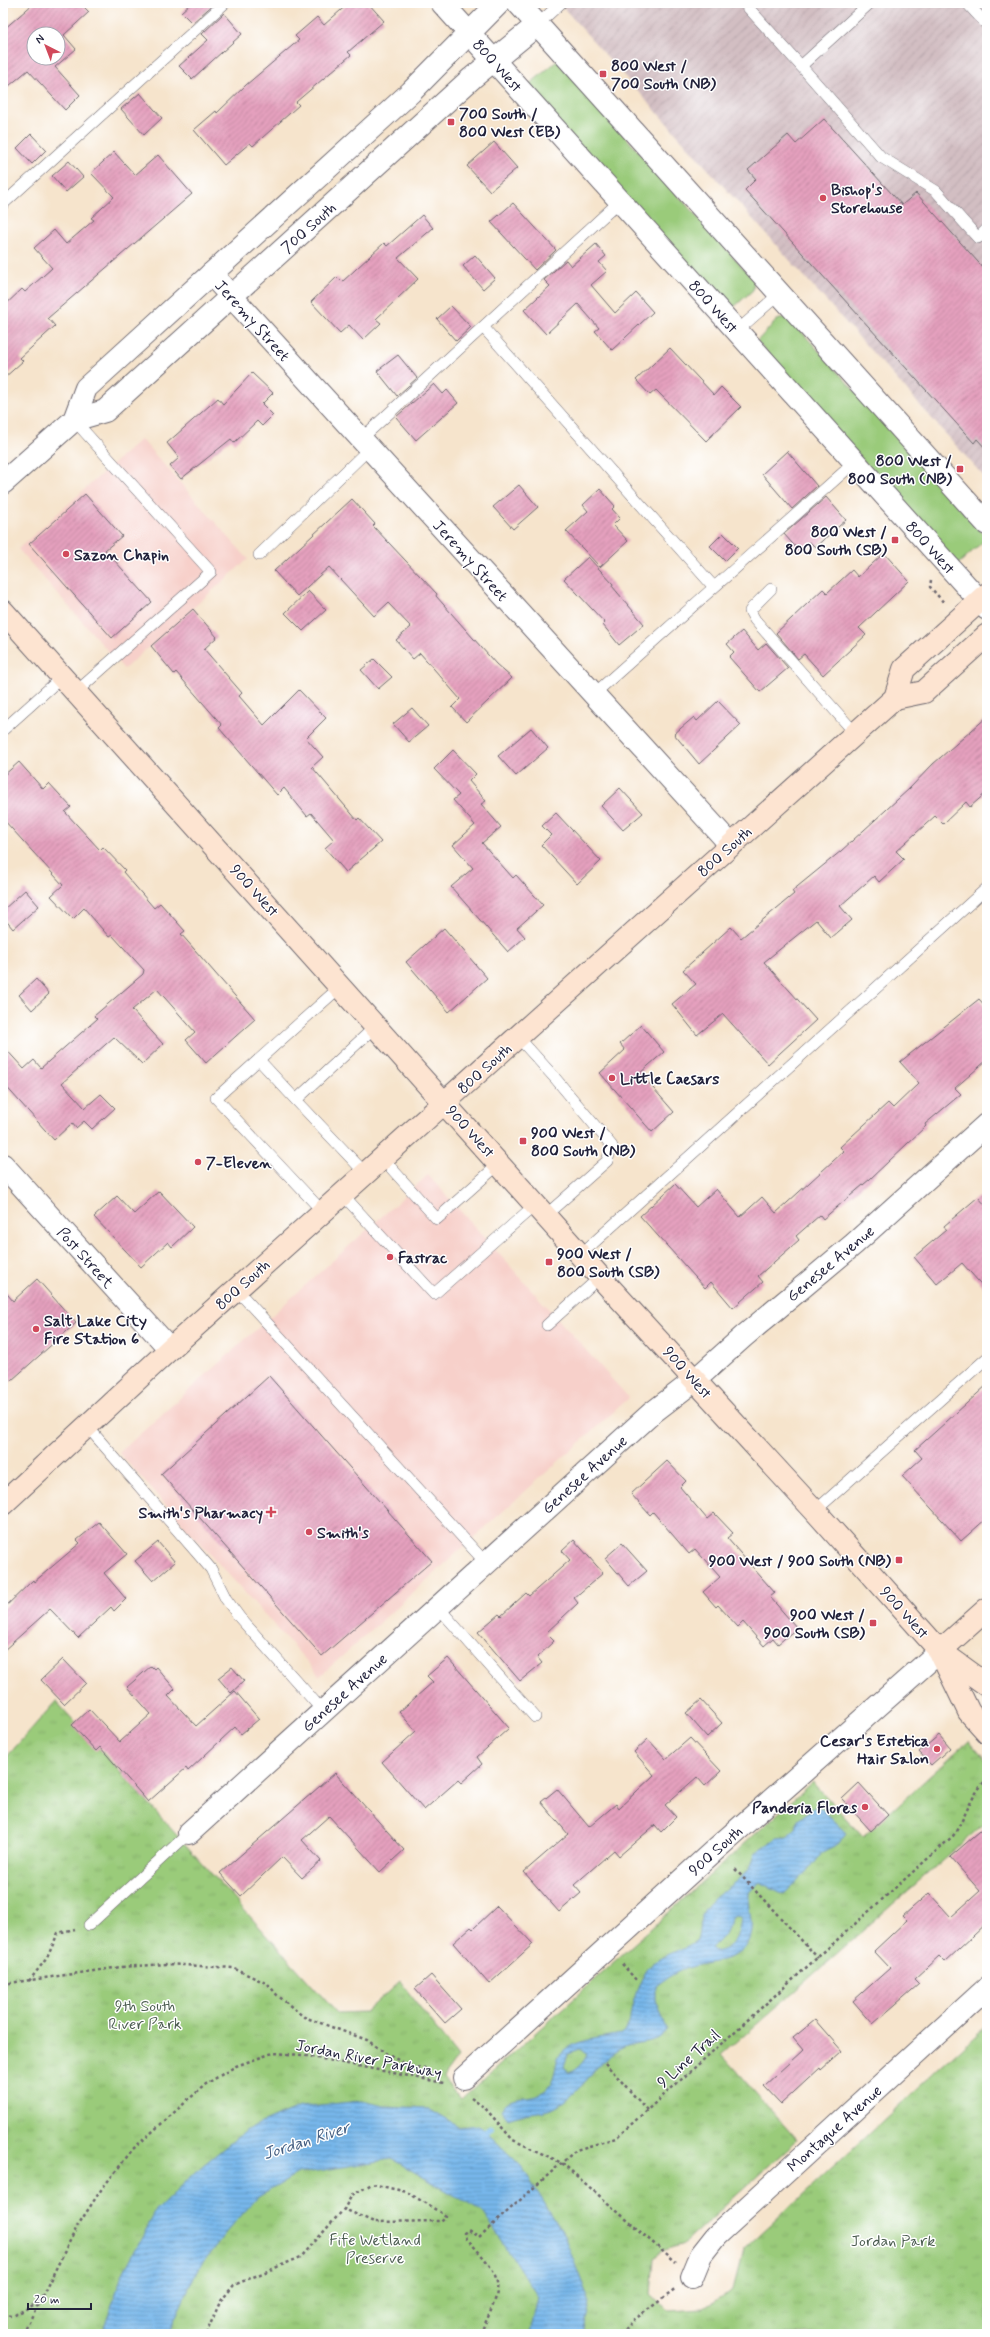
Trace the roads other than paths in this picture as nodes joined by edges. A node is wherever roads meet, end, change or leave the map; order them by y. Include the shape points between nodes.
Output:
1 (225, 3) edge
2 (442, 3) edge
3 (499, 3) edge
4 (518, 3) edge
5 (561, 3) edge
6 (744, 3) edge
7 (870, 3) edge
8 (967, 3) edge
9 (537, 25) junction
10 (987, 25) edge
11 (470, 34) junction
12 (494, 60) junction
13 (801, 66) junction
14 (346, 151) junction
15 (367, 174) junction
16 (620, 201) junction
17 (3, 204) edge
18 (987, 229) edge
19 (212, 274) junction
20 (779, 294) junction
21 (232, 296) junction
22 (483, 327) junction
23 (736, 331) junction
24 (74, 420) junction
25 (366, 444) junction
26 (855, 462) junction
27 (3, 483) edge
28 (987, 524) edge
29 (259, 555) dead end
30 (713, 586) junction
31 (771, 589) dead end
32 (984, 601) edge
33 (3, 611) edge
34 (987, 635) edge
35 (69, 684) junction
36 (594, 694) junction
37 (895, 698) junction
38 (3, 730) edge
39 (856, 733) junction
40 (731, 845) junction
41 (987, 888) edge
42 (341, 986) junction
43 (376, 1026) junction
44 (518, 1037) junction
45 (259, 1060) junction
46 (296, 1100) junction
47 (445, 1103) junction
48 (987, 1124) edge
49 (383, 1159) junction
50 (500, 1163) junction
51 (3, 1165) edge
52 (366, 1174) junction
53 (343, 1195) junction
54 (540, 1210) junction
55 (323, 1212) junction
56 (580, 1255) junction
57 (600, 1277) junction
58 (237, 1290) junction
59 (547, 1325) dead end
60 (170, 1349) junction
61 (987, 1358) edge
62 (695, 1380) junction
63 (87, 1426) junction
64 (3, 1504) edge
65 (815, 1511) junction
66 (486, 1563) junction
67 (438, 1607) junction
68 (987, 1609) edge
69 (940, 1651) junction
70 (987, 1685) edge
71 (323, 1711) junction
72 (535, 1717) dead end
73 (987, 1732) edge
74 (189, 1833) joint
75 (89, 1925) road end
76 (987, 1988) edge
77 (458, 2085) road end
78 (692, 2277) road end

1 - 17 lane
2 - 11 street, 800 West
3 - 11 street, 700 South
4 - 9 street
5 - 9 lane
6 - 13 lane
7 - 13 lane
8 - 10 lane
9 - 12 street, 700 South
9 - 20 street
11 - 12 street, 800 West
11 - 14 street, 700 South
12 - 15 street, 700 South
12 - 16 street, 800 West
13 - 18 lane via 882,157 936,191 978,238
14 - 15 street
14 - 19 street, 700 South
15 - 21 street, 700 South
16 - 22 lane
16 - 23 street, 800 West
19 - 21 street, Jeremy Street
19 - 24 street, 700 South via 86,388
20 - 23 lane
20 - 28 street
21 - 24 street, 700 South via 106,411
21 - 25 street, Jeremy Street
22 - 25 lane
22 - 30 lane
23 - 26 street, 800 West
24 - 27 street, 700 South
24 - 35 lane via 211,572
25 - 29 lane
25 - 36 street, Jeremy Street
26 - 30 lane
26 - 32 street, 800 West
30 - 36 lane
31 - 39 lane via 750,611 755,620
32 - 37 main road via 904,669
33 - 35 main road, 900 West
34 - 37 main road via 924,692
35 - 38 lane
35 - 42 main road, 900 West
36 - 40 street, Jeremy Street
37 - 39 main road, 800 South
39 - 40 main road, 800 South
40 - 44 main road, 800 South
41 - 56 lane
42 - 43 main road, 900 West
42 - 45 lane
43 - 46 lane
43 - 47 main road, 900 West
44 - 47 main road, 800 South
44 - 54 lane via 612,1146 607,1161
45 - 46 lane
45 - 55 lane via 216,1098
46 - 52 lane
47 - 49 main road, 800 South
47 - 50 main road, 900 West
48 - 62 street, Genesee Avenue via 854,1244
49 - 50 lane via 437,1218
49 - 52 main road, 800 South
50 - 54 main road, 900 West
51 - 60 street, Post Street
52 - 53 main road, 800 South
53 - 54 lane via 434,1294
53 - 55 main road, 800 South
54 - 56 main road, 900 West
55 - 58 main road, 800 South
56 - 57 main road, 900 West
57 - 59 lane
57 - 62 main road, 900 West
58 - 60 main road, 800 South
58 - 66 lane
60 - 63 main road, 800 South
61 - 65 lane
62 - 65 main road, 900 West
62 - 66 street, Genesee Avenue via 652,1413
63 - 64 main road, 800 South
63 - 71 lane via 211,1569 226,1599 240,1618
65 - 69 main road, 900 West
66 - 67 street, Genesee Avenue
67 - 71 street, Genesee Avenue
67 - 72 lane
68 - 69 main road, 900 South
69 - 70 main road, 900 West
69 - 73 main road, 900 West via 970,1712
69 - 77 street, 900 South via 717,1848
71 - 74 street, Genesee Avenue
74 - 75 lane
76 - 78 street, Montague Avenue via 716,2236 701,2255

